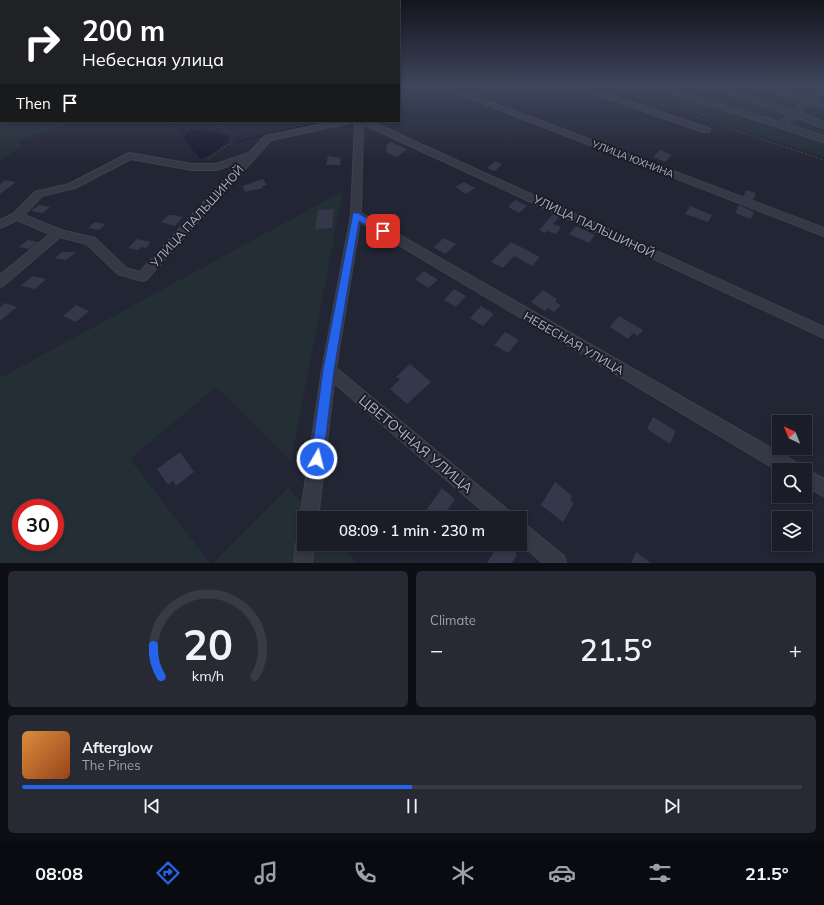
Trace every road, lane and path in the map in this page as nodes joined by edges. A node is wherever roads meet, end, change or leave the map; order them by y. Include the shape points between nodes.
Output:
1 (511, 112) edge
2 (654, 112) edge
3 (682, 112) edge
4 (754, 112) edge
5 (787, 112) edge
6 (793, 114) junction
7 (214, 122) edge
8 (345, 122) edge
9 (359, 122) edge
10 (365, 122) edge
11 (780, 125) junction
12 (824, 125) edge
13 (706, 130) dead end
14 (824, 139) edge
15 (252, 155) junction
16 (824, 160) edge
17 (206, 161) dead end
18 (356, 215) junction
19 (17, 216) junction
20 (0, 224) edge
21 (824, 232) edge
22 (58, 233) junction
23 (0, 282) edge
24 (824, 333) edge
25 (329, 370) junction
26 (780, 463) edge
27 (812, 481) edge
28 (824, 488) edge
29 (310, 511) edge
30 (496, 511) edge
31 (527, 538) edge
32 (304, 551) edge
33 (303, 563) edge
34 (557, 563) edge

1 - 21 street, УЛИЦА ЮХНИНА
2 - 13 street
3 - 16 path
4 - 11 street
5 - 6 street
6 - 11 street
6 - 12 street
7 - 17 path via 232,134 232,142
8 - 15 street, УЛИЦА ПАЛЬШИНОЙ via 268,138
9 - 18 street
10 - 24 street, УЛИЦА ПАЛЬШИНОЙ
11 - 14 street
15 - 19 street via 218,167 192,167 130,156 72,186 39,194
15 - 22 street, УЛИЦА ПАЛЬШИНОЙ via 142,277 122,271 91,241
18 - 25 street
18 - 26 street, НЕБЕСНАЯ УЛИЦА
19 - 20 street
19 - 22 street
22 - 23 street
25 - 29 street
25 - 30 street, ЦВЕТОЧНАЯ УЛИЦА
27 - 28 street
31 - 34 street
32 - 33 street

